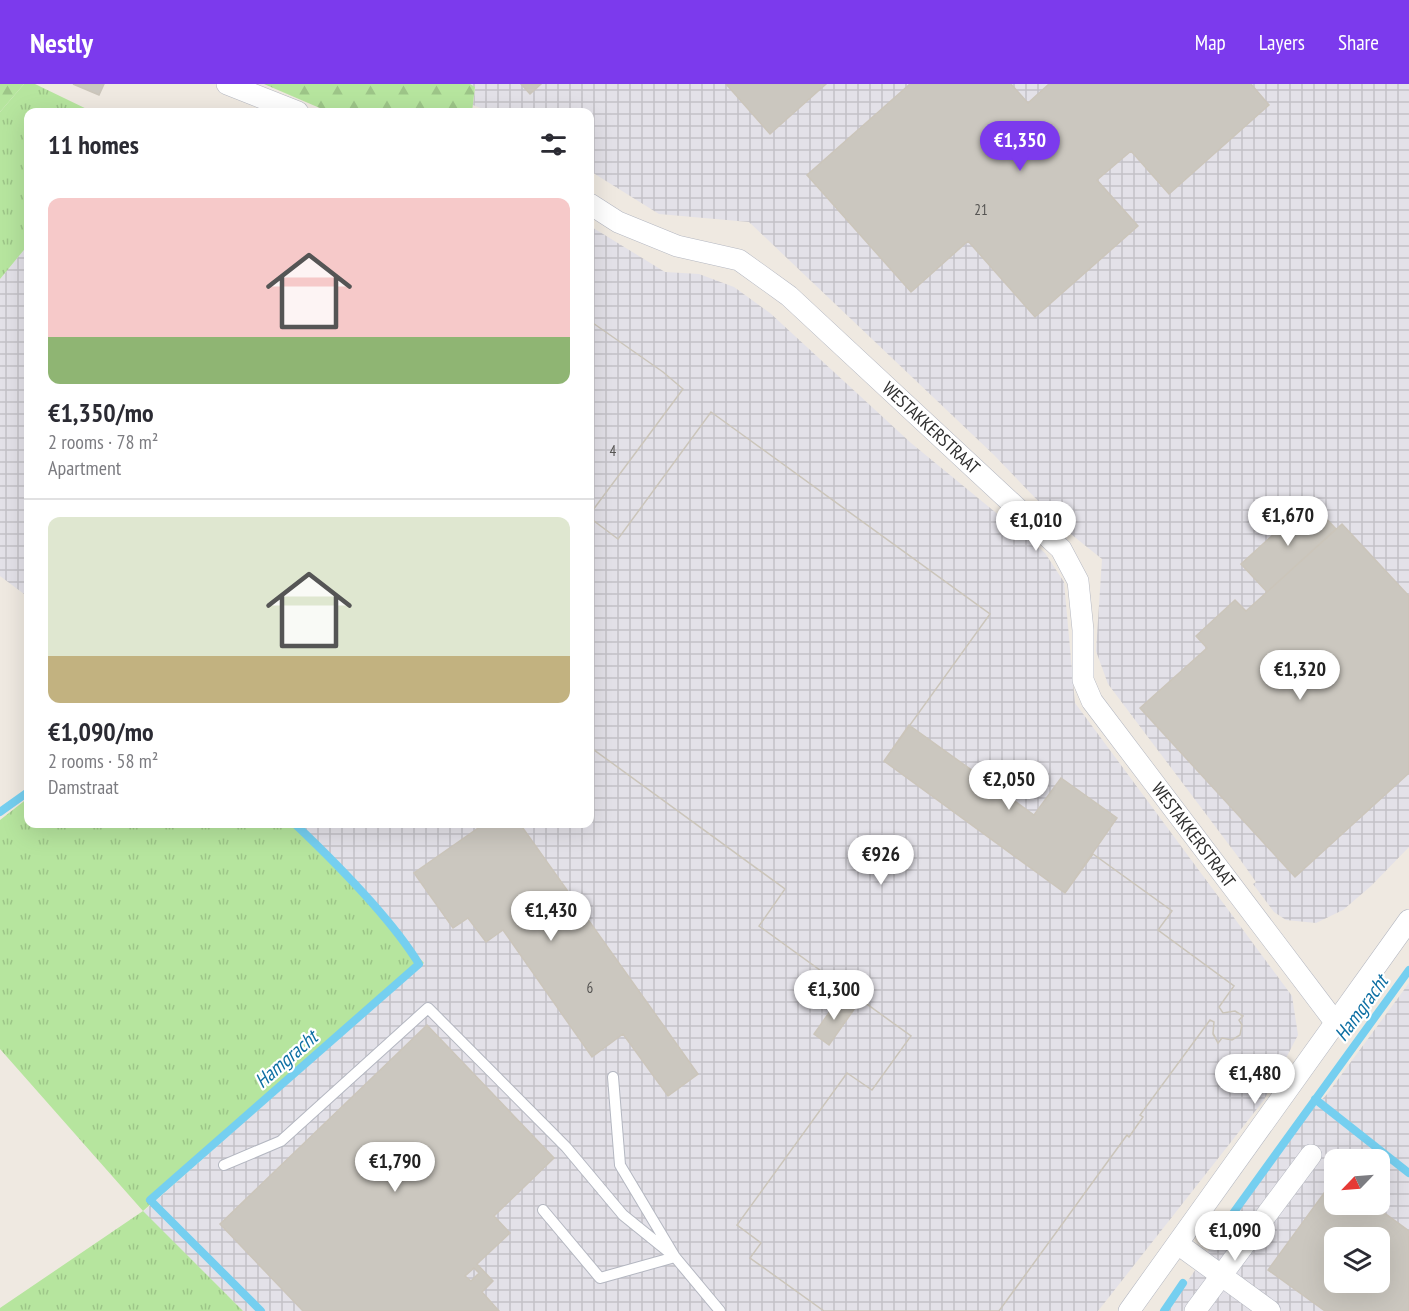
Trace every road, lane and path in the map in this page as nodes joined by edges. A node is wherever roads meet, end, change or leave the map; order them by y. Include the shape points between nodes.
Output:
1 (227, 84) edge
2 (288, 108) edge
3 (594, 207) edge
4 (1409, 920) edge
5 (1335, 1022) junction
6 (614, 1077) dead end
7 (1311, 1155) dead end
8 (224, 1165) dead end
9 (543, 1210) dead end
10 (1178, 1244) junction
11 (675, 1257) junction
12 (1221, 1275) junction
13 (720, 1311) edge
14 (1129, 1311) edge
15 (1195, 1311) edge
16 (1269, 1311) edge

1 - 2 street
3 - 5 street, WESTAKKERSTRAAT via 618,222 677,246 739,260 789,296 1061,549 1078,580 1083,680 1092,701
4 - 5 street
5 - 10 street
6 - 11 lane via 620,1166
7 - 12 street
8 - 11 lane via 281,1141 428,1008 566,1147 623,1215
9 - 11 lane via 600,1278
10 - 12 street
10 - 14 street
11 - 13 lane
12 - 15 street
12 - 16 street

